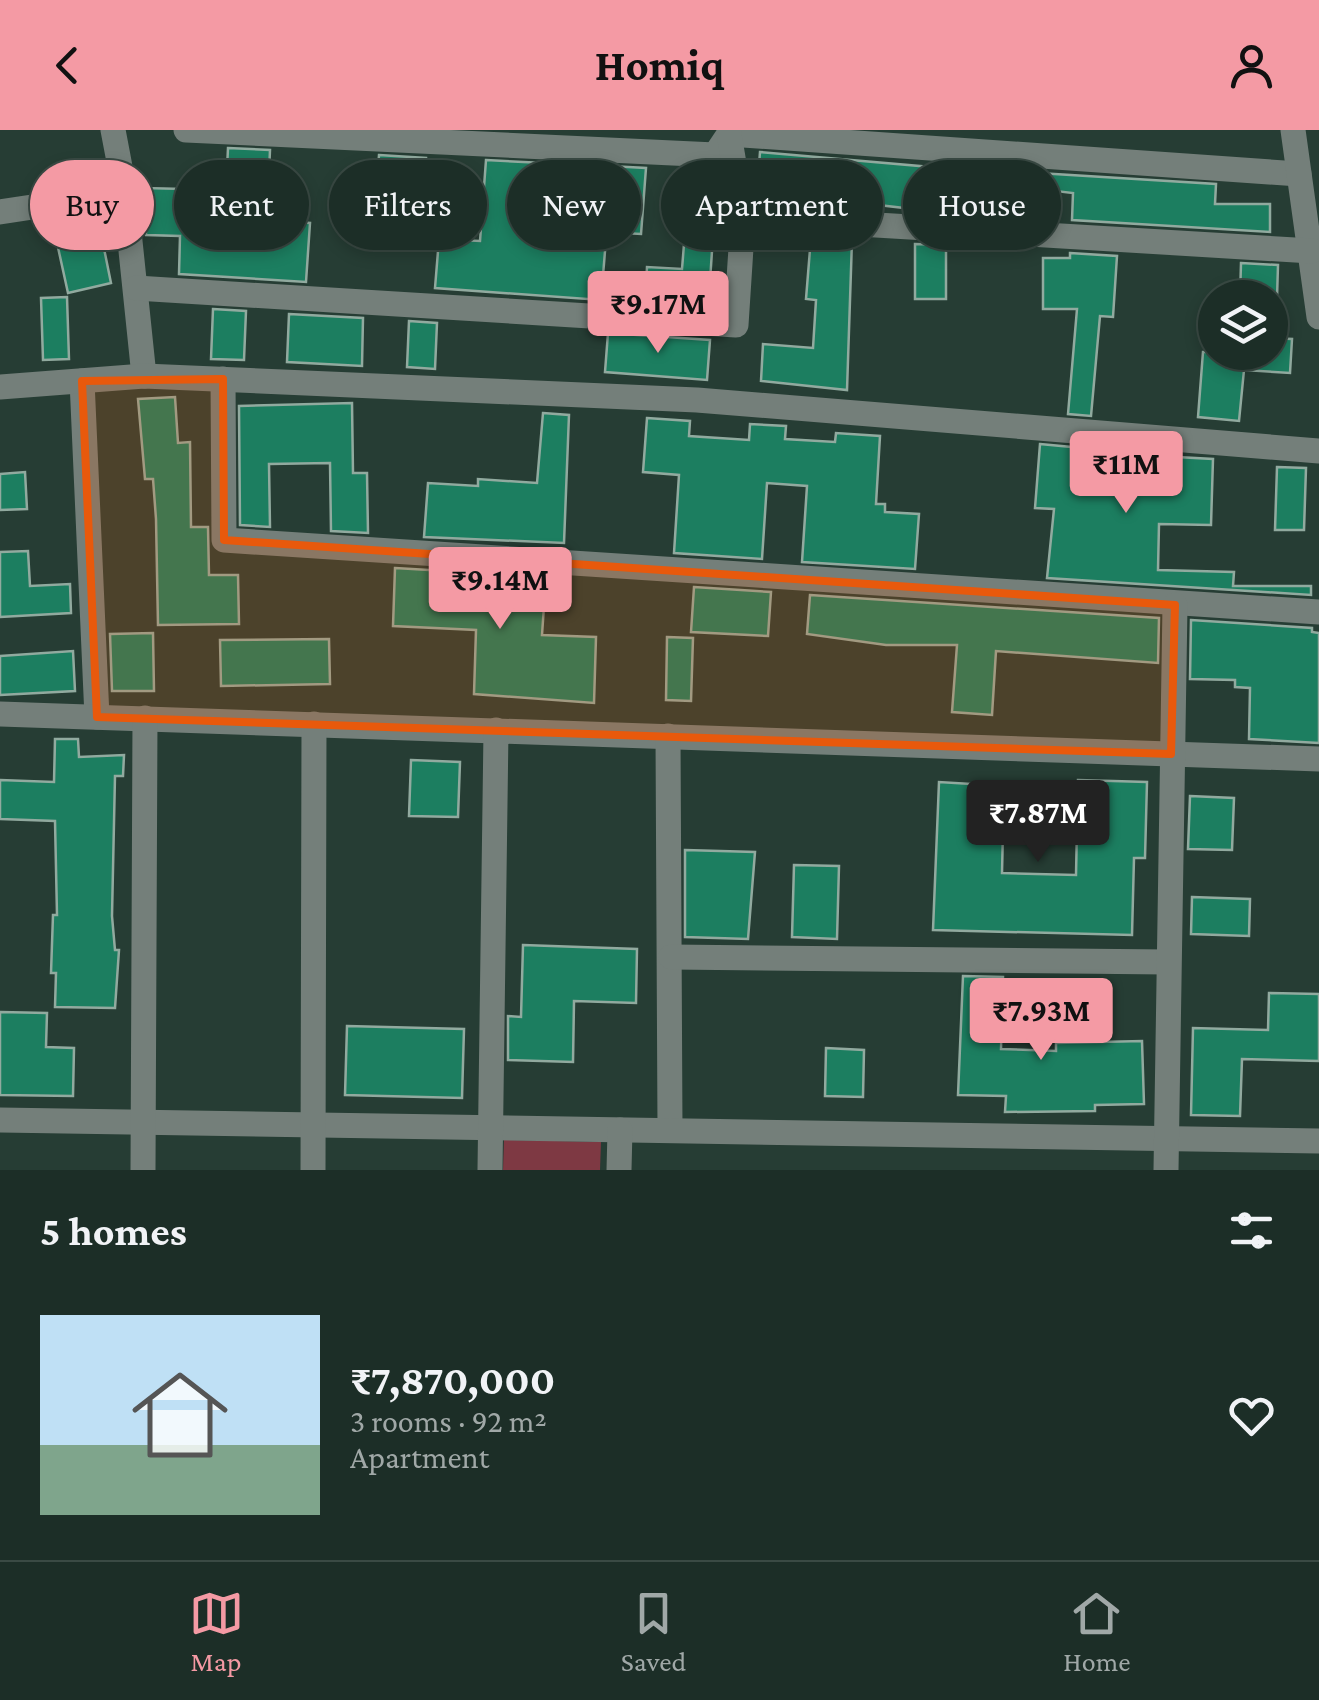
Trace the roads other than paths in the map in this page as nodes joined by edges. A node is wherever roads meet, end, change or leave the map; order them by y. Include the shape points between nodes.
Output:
1 (113, 130) edge
2 (186, 130) edge
3 (1293, 130) edge
4 (278, 132) edge
5 (729, 134) junction
6 (441, 135) edge
7 (584, 138) edge
8 (119, 160) edge
9 (733, 160) edge
10 (1300, 174) junction
11 (30, 207) edge
12 (0, 212) edge
13 (883, 225) edge
14 (132, 250) edge
15 (741, 250) edge
16 (1312, 251) junction
17 (136, 288) junction
18 (1319, 317) edge
19 (144, 376) junction
20 (223, 380) junction
21 (82, 381) junction
22 (0, 388) edge
23 (1319, 451) edge
24 (1175, 605) junction
25 (1319, 612) edge
26 (0, 714) edge
27 (97, 717) junction
28 (145, 718) junction
29 (314, 724) junction
30 (496, 730) junction
31 (668, 736) junction
32 (1171, 754) junction
33 (1319, 759) edge
34 (671, 956) junction
35 (1168, 962) junction
36 (0, 1120) edge
37 (144, 1122) junction
38 (314, 1125) junction
39 (491, 1128) junction
40 (620, 1130) junction
41 (670, 1130) junction
42 (1166, 1139) junction
43 (1319, 1141) edge
44 (143, 1170) edge
45 (314, 1170) edge
46 (490, 1170) edge
47 (619, 1170) edge
48 (1166, 1170) edge

1 - 8 street
2 - 4 street
3 - 10 street
4 - 6 street
5 - 7 street via 715,155
5 - 9 street
5 - 10 street
6 - 7 street
10 - 16 street
11 - 12 street
13 - 16 street
14 - 17 street
15 - 17 street via 736,324
16 - 18 street
17 - 19 street
19 - 20 street
19 - 21 street
20 - 23 street via 696,400
20 - 24 street via 224,540
21 - 22 street
21 - 27 street
24 - 25 street
24 - 32 street
26 - 27 street
27 - 28 street
28 - 29 street
28 - 37 street
29 - 30 street
29 - 38 street
30 - 31 street
30 - 39 street
31 - 32 street
31 - 34 street
32 - 33 street
32 - 35 street
34 - 35 street
34 - 41 street
35 - 42 street
36 - 37 street
37 - 38 street
37 - 44 street
38 - 39 street
38 - 45 street
39 - 40 street
39 - 46 street
40 - 41 street
40 - 47 street
41 - 42 street
42 - 43 street
42 - 48 street

